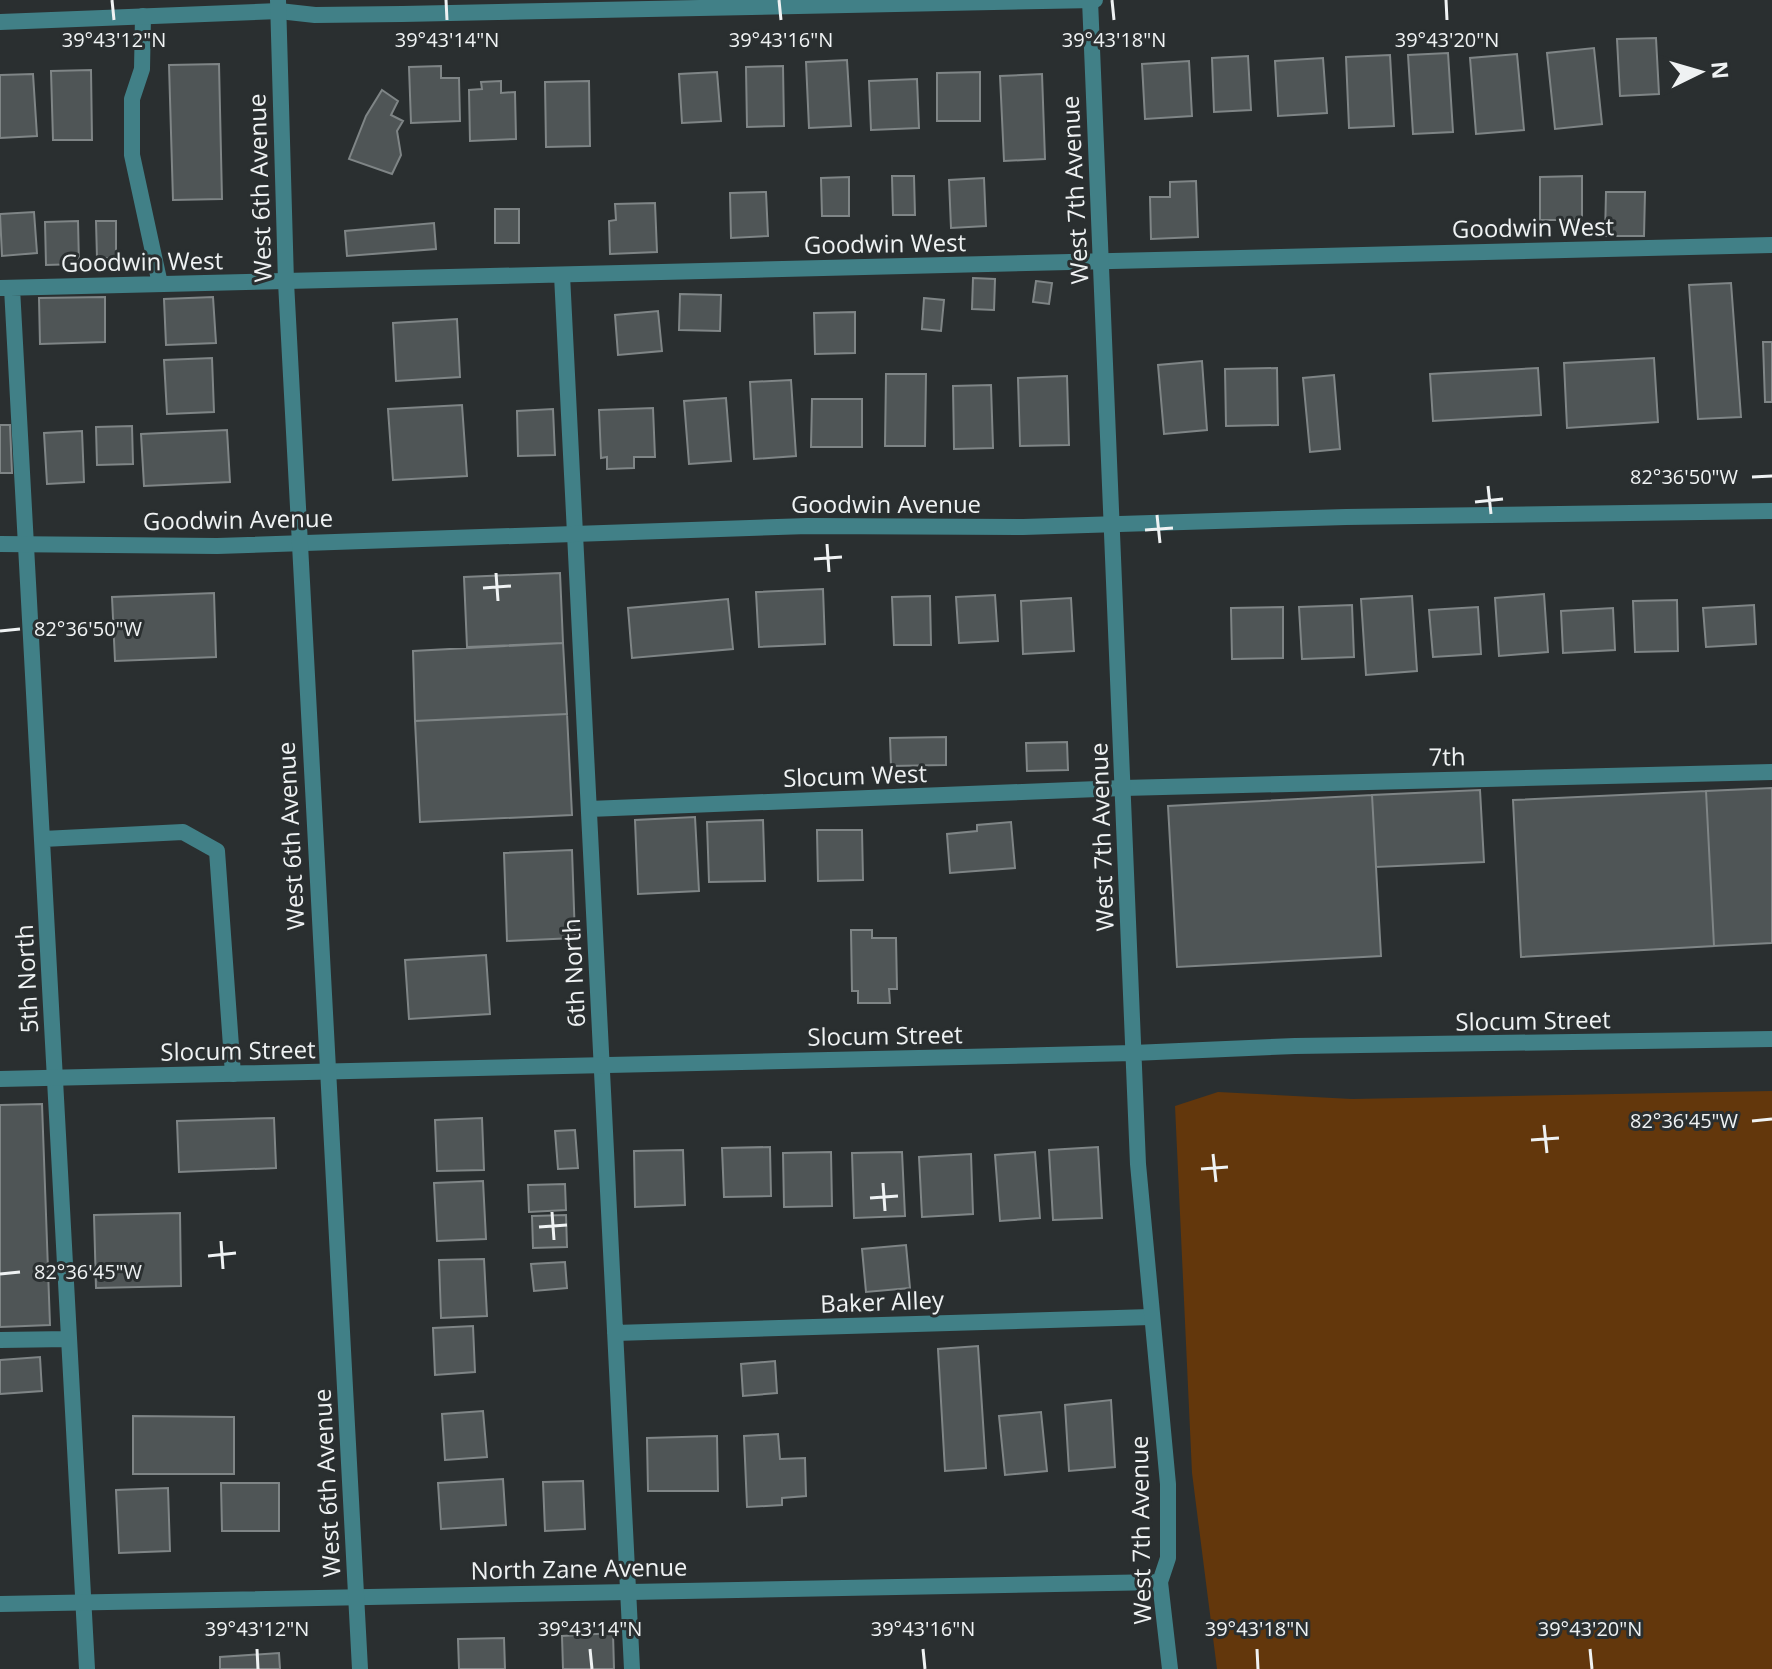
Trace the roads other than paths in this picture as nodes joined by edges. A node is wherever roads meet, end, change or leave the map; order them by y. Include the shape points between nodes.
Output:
1 (1092, 0) edge
2 (278, 5) edge
3 (143, 16) junction
4 (0, 22) edge
5 (1772, 245) edge
6 (1102, 261) junction
7 (562, 275) junction
8 (286, 282) junction
9 (160, 284) junction
10 (6, 288) edge
11 (1772, 511) edge
12 (1111, 524) junction
13 (575, 532) junction
14 (26, 543) junction
15 (299, 543) junction
16 (0, 544) edge
17 (1772, 772) edge
18 (1123, 788) junction
19 (589, 809) junction
20 (43, 839) junction
21 (1772, 1039) edge
22 (1133, 1053) junction
23 (602, 1066) junction
24 (327, 1072) junction
25 (233, 1074) junction
26 (55, 1077) junction
27 (0, 1079) edge
28 (1151, 1317) junction
29 (615, 1333) junction
30 (69, 1339) junction
31 (0, 1340) edge
32 (1160, 1582) junction
33 (628, 1590) junction
34 (356, 1597) junction
35 (83, 1601) junction
36 (0, 1604) edge
37 (87, 1669) edge
38 (360, 1669) edge
39 (632, 1669) edge
40 (1170, 1669) edge

1 - 2 street via 387,15 315,15
1 - 6 street, West 7th Avenue
2 - 3 street
2 - 8 street, West 6th Avenue
3 - 4 street
3 - 9 street via 142,69 132,99 132,155
5 - 6 street, Goodwin West
6 - 7 street, Goodwin West
6 - 12 street, West 7th Avenue
7 - 8 street, Goodwin West
7 - 13 street, 6th North
8 - 9 street, Goodwin West
8 - 15 street, West 6th Avenue
9 - 10 street, Goodwin West
10 - 14 street, 5th North
11 - 12 street, Goodwin Avenue
12 - 13 street, Goodwin Avenue
12 - 18 street, West 7th Avenue
13 - 15 street, Goodwin Avenue
13 - 19 street, 6th North
14 - 15 street, Goodwin Avenue
14 - 16 street, Goodwin Avenue
14 - 20 street, 5th North
15 - 24 street, West 6th Avenue
17 - 18 street, 7th
18 - 19 street, Slocum West
18 - 22 street, West 7th Avenue
19 - 23 street, 6th North
20 - 25 street via 183,832 217,851
20 - 26 street, 5th North
21 - 22 street, Slocum Street
22 - 23 street, Slocum Street
22 - 28 street, West 7th Avenue
23 - 24 street, Slocum Street
23 - 29 street, 6th North
24 - 25 street, Slocum Street
24 - 34 street, West 6th Avenue
25 - 26 street, Slocum Street
26 - 27 street, Slocum Street
26 - 30 street, 5th North
28 - 29 street, Baker Alley
28 - 32 street, West 7th Avenue via 1168,1484 1168,1558
29 - 33 street, 6th North
30 - 31 street
30 - 35 street, 5th North
32 - 33 street, North Zane Avenue
32 - 40 street, West 7th Avenue
33 - 34 street, North Zane Avenue
33 - 39 street, 6th North
34 - 35 street, North Zane Avenue
34 - 38 street, West 6th Avenue
35 - 36 street, North Zane Avenue
35 - 37 street, 5th North

